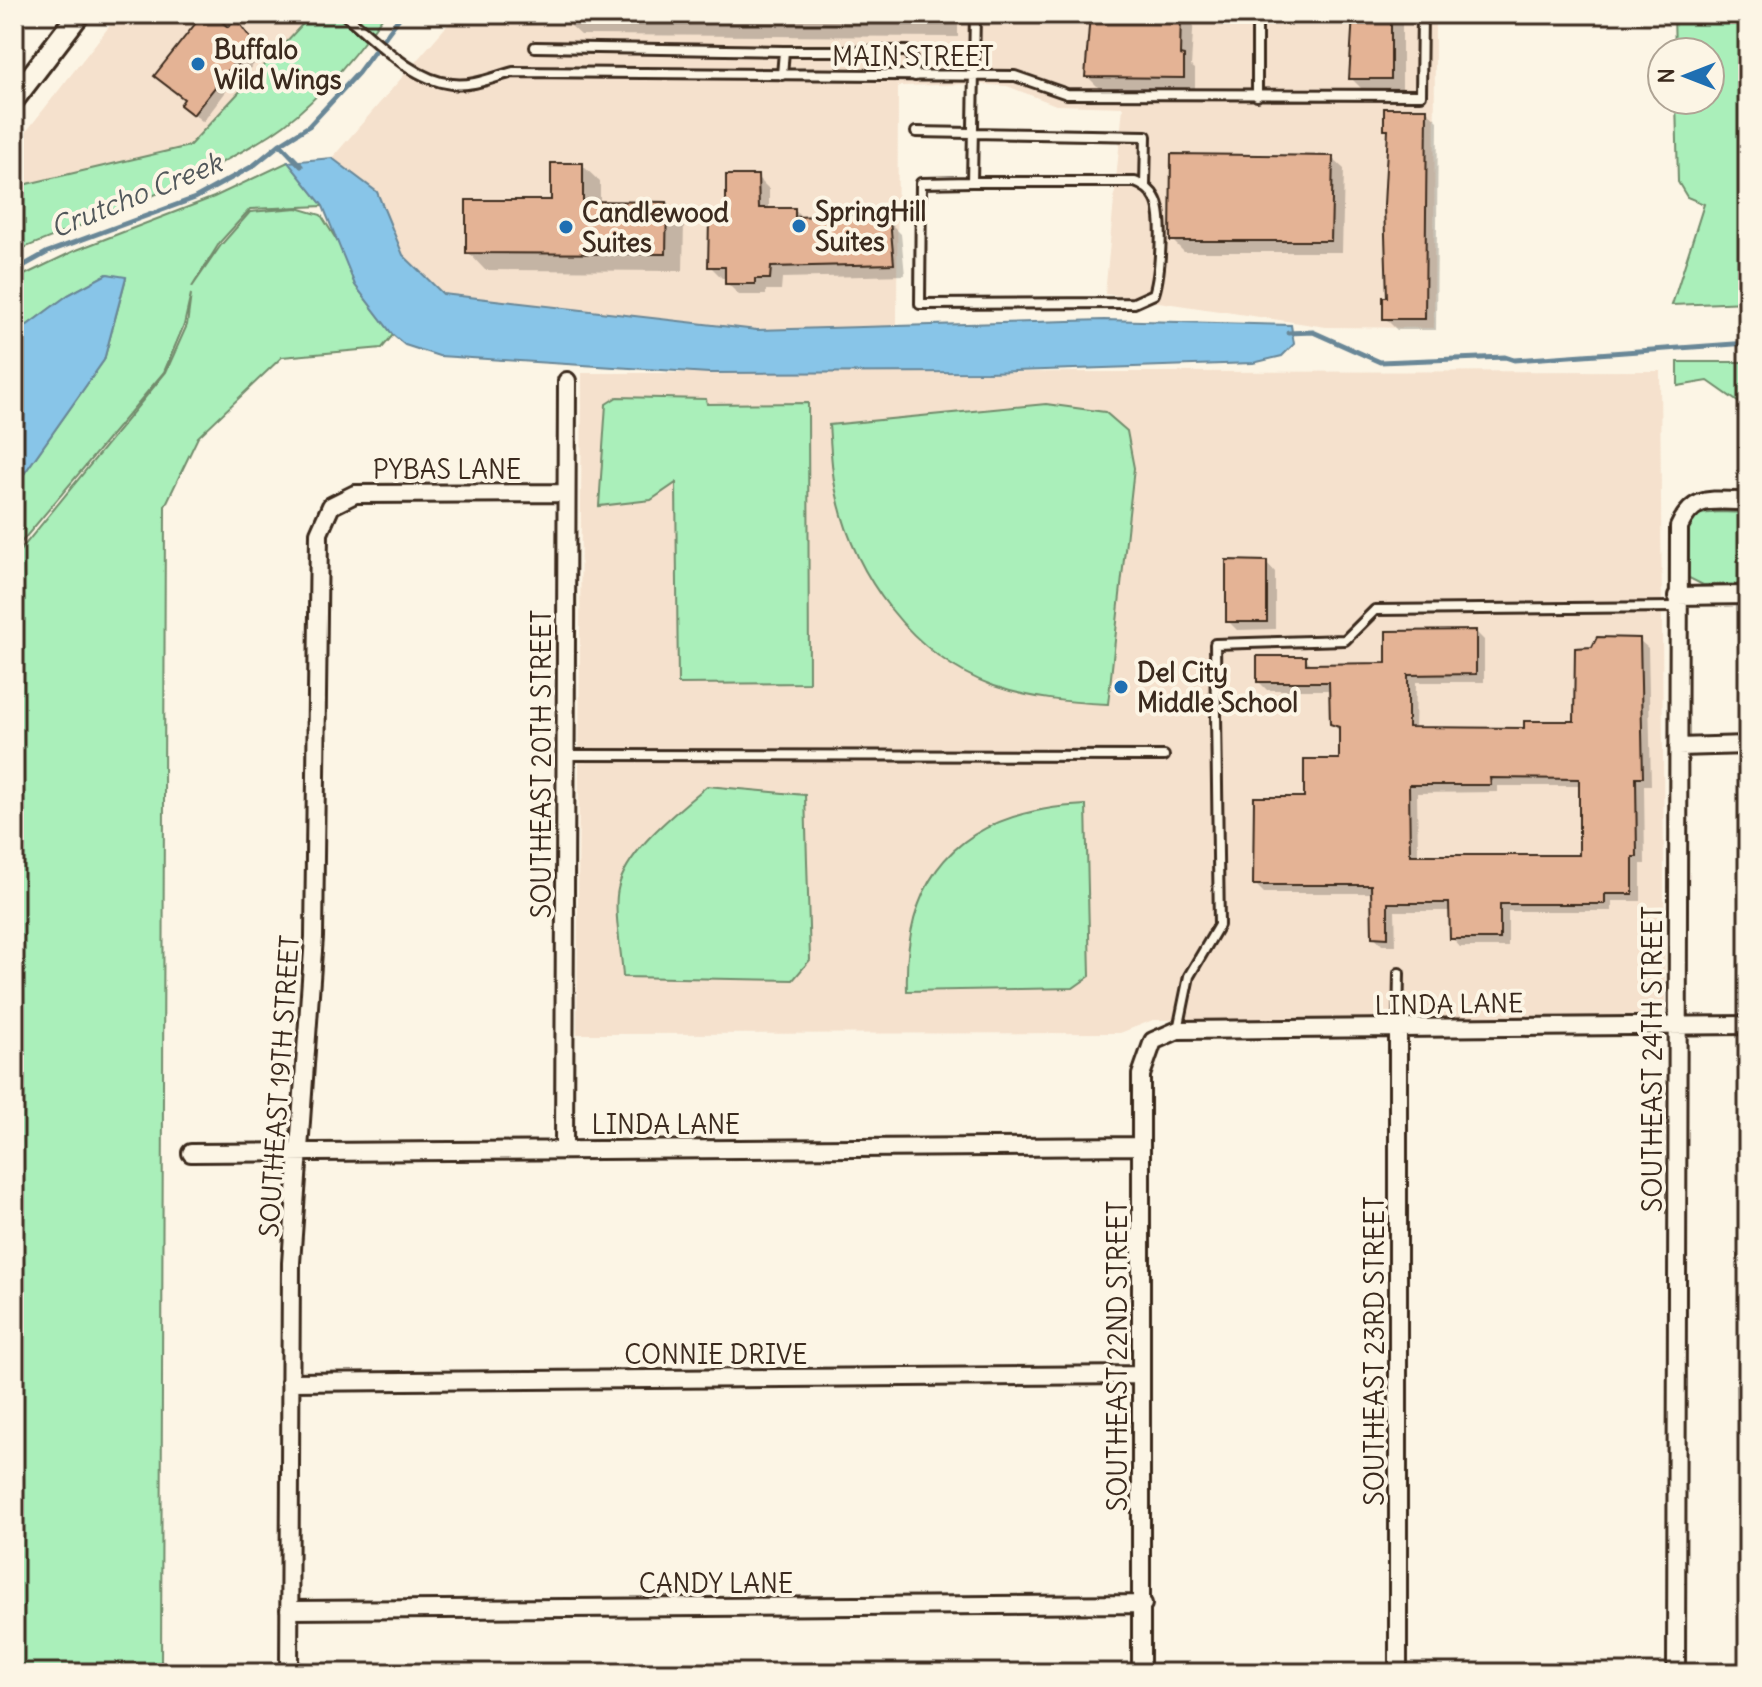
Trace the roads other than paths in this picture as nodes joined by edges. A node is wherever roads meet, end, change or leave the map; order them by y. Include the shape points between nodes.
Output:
1 (79, 14) edge
2 (344, 14) edge
3 (975, 14) edge
4 (1257, 14) edge
5 (1422, 14) edge
6 (535, 47) dead end
7 (784, 51) junction
8 (782, 75) junction
9 (915, 76) junction
10 (974, 76) junction
11 (1257, 96) junction
12 (14, 99) edge
13 (916, 132) dead end
14 (973, 133) junction
15 (972, 182) junction
16 (1145, 186) junction
17 (567, 381) dead end
18 (566, 493) junction
19 (1748, 501) edge
20 (331, 506) joint
21 (1748, 595) edge
22 (1677, 601) junction
23 (1748, 745) edge
24 (1678, 747) junction
25 (565, 755) junction
26 (1164, 756) dead end
27 (1399, 973) dead end
28 (1748, 1025) edge
29 (1676, 1026) junction
30 (1398, 1029) junction
31 (1178, 1030) junction
32 (1153, 1041) joint
33 (1140, 1146) junction
34 (564, 1148) junction
35 (299, 1152) junction
36 (191, 1153) dead end
37 (1141, 1375) junction
38 (290, 1382) junction
39 (1143, 1604) junction
40 (289, 1610) junction
41 (289, 1673) edge
42 (1141, 1673) edge
43 (1398, 1673) edge
44 (1676, 1673) edge

1 - 12 street
2 - 8 lane, MAIN STREET via 412,69 453,84 513,72
3 - 10 lane
4 - 11 lane
5 - 11 lane, MAIN STREET via 1421,95
6 - 7 lane
7 - 8 lane
7 - 9 lane via 907,51
8 - 9 lane, MAIN STREET
9 - 10 lane, MAIN STREET
10 - 11 lane, MAIN STREET via 1015,76 1067,94
10 - 14 lane
13 - 14 lane
14 - 15 lane
14 - 16 lane via 1146,136
15 - 16 lane
15 - 16 lane via 921,183 920,304 1134,303 1154,294 1160,275 1157,200
17 - 18 street, SOUTHEAST 20TH STREET
18 - 20 street, PYBAS LANE via 355,494
18 - 25 street, SOUTHEAST 20TH STREET
19 - 22 street, SOUTHEAST 24TH STREET via 1699,502 1687,508 1679,527
20 - 35 street, SOUTHEAST 19TH STREET via 319,533 314,937
21 - 22 street
22 - 24 street, SOUTHEAST 24TH STREET
22 - 31 lane via 1375,610 1345,640 1215,644 1219,925 1189,976
23 - 24 street
24 - 29 street, SOUTHEAST 24TH STREET
25 - 26 lane
25 - 34 street, SOUTHEAST 20TH STREET
27 - 30 lane
28 - 29 street, LINDA LANE
29 - 30 street, LINDA LANE
29 - 44 street, SOUTHEAST 24TH STREET
30 - 31 street, LINDA LANE
30 - 43 street, SOUTHEAST 23RD STREET
31 - 32 street, LINDA LANE
32 - 33 street, SOUTHEAST 22ND STREET via 1141,1075
33 - 34 street, LINDA LANE
33 - 37 street, SOUTHEAST 22ND STREET
34 - 35 street, LINDA LANE
35 - 36 street, LINDA LANE
35 - 38 street, SOUTHEAST 19TH STREET
37 - 38 street, CONNIE DRIVE
37 - 39 street, SOUTHEAST 22ND STREET
38 - 40 street, SOUTHEAST 19TH STREET
39 - 40 street, CANDY LANE
39 - 42 street, SOUTHEAST 22ND STREET
40 - 41 street, SOUTHEAST 19TH STREET

